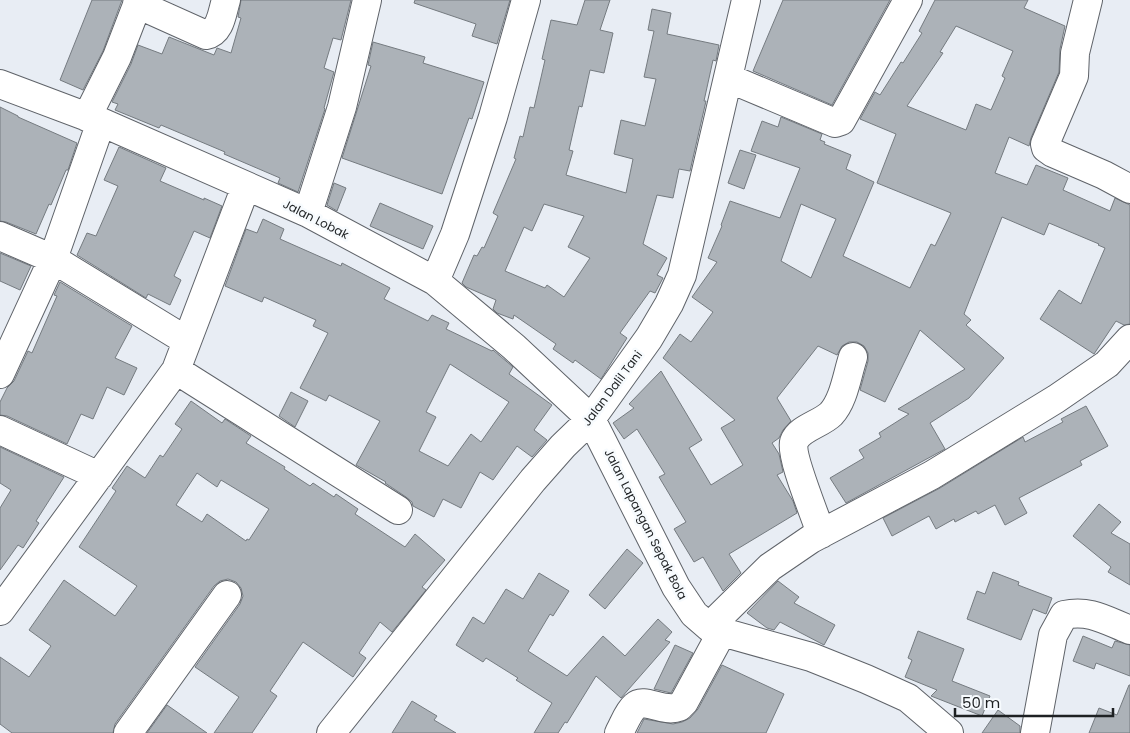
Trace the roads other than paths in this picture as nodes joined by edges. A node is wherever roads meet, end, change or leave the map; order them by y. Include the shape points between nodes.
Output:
1 (226, 0) edge
2 (367, 0) edge
3 (526, 0) edge
4 (746, 0) edge
5 (908, 0) edge
6 (1088, 0) edge
7 (138, 2) edge
8 (728, 78) junction
9 (0, 84) edge
10 (94, 120) junction
11 (246, 186) junction
12 (1130, 189) edge
13 (308, 213) junction
14 (0, 236) edge
15 (53, 259) junction
16 (435, 281) junction
17 (1130, 339) edge
18 (187, 341) junction
19 (853, 357) dead end
20 (176, 370) junction
21 (0, 374) edge
22 (591, 419) junction
23 (0, 430) edge
24 (99, 476) junction
25 (398, 510) dead end
26 (821, 534) junction
27 (227, 595) dead end
28 (0, 612) edge
29 (715, 630) junction
30 (1130, 630) edge
31 (128, 733) edge
32 (331, 733) edge
33 (619, 733) edge
34 (950, 733) edge
35 (1035, 733) edge

1 - 7 street via 216,30 206,35
2 - 13 street via 342,107
3 - 16 street via 494,118 455,234
4 - 8 street, Jalan Dalil Tani
5 - 8 street via 841,122 835,123
6 - 12 street via 1075,54 1074,76 1045,144 1053,153
7 - 10 street
8 - 22 street, Jalan Dalil Tani via 682,275 670,304 649,338
9 - 10 street, Jalan Lobak
10 - 11 street, Jalan Lobak
10 - 15 street
11 - 13 street, Jalan Lobak
11 - 18 street
13 - 16 street, Jalan Lobak
14 - 15 street
15 - 18 street
15 - 21 street
16 - 22 street, Jalan Lobak via 514,347
17 - 26 street via 1107,364 1056,399 932,475
18 - 20 street
19 - 26 street via 838,402 830,415 798,435 794,441 799,470
20 - 24 street
20 - 25 street
22 - 29 street, Jalan Lapangan Sepak Bola via 676,587 694,614
22 - 32 street, Jalan Dalil Tani via 527,488
23 - 24 street
24 - 28 street
26 - 29 street via 770,567
27 - 31 street
29 - 33 street via 679,708 666,710 638,703
29 - 34 street, Jalan Lapangan Sepak Bola via 811,657 866,679 908,698
30 - 35 street via 1088,613 1064,615 1053,634

